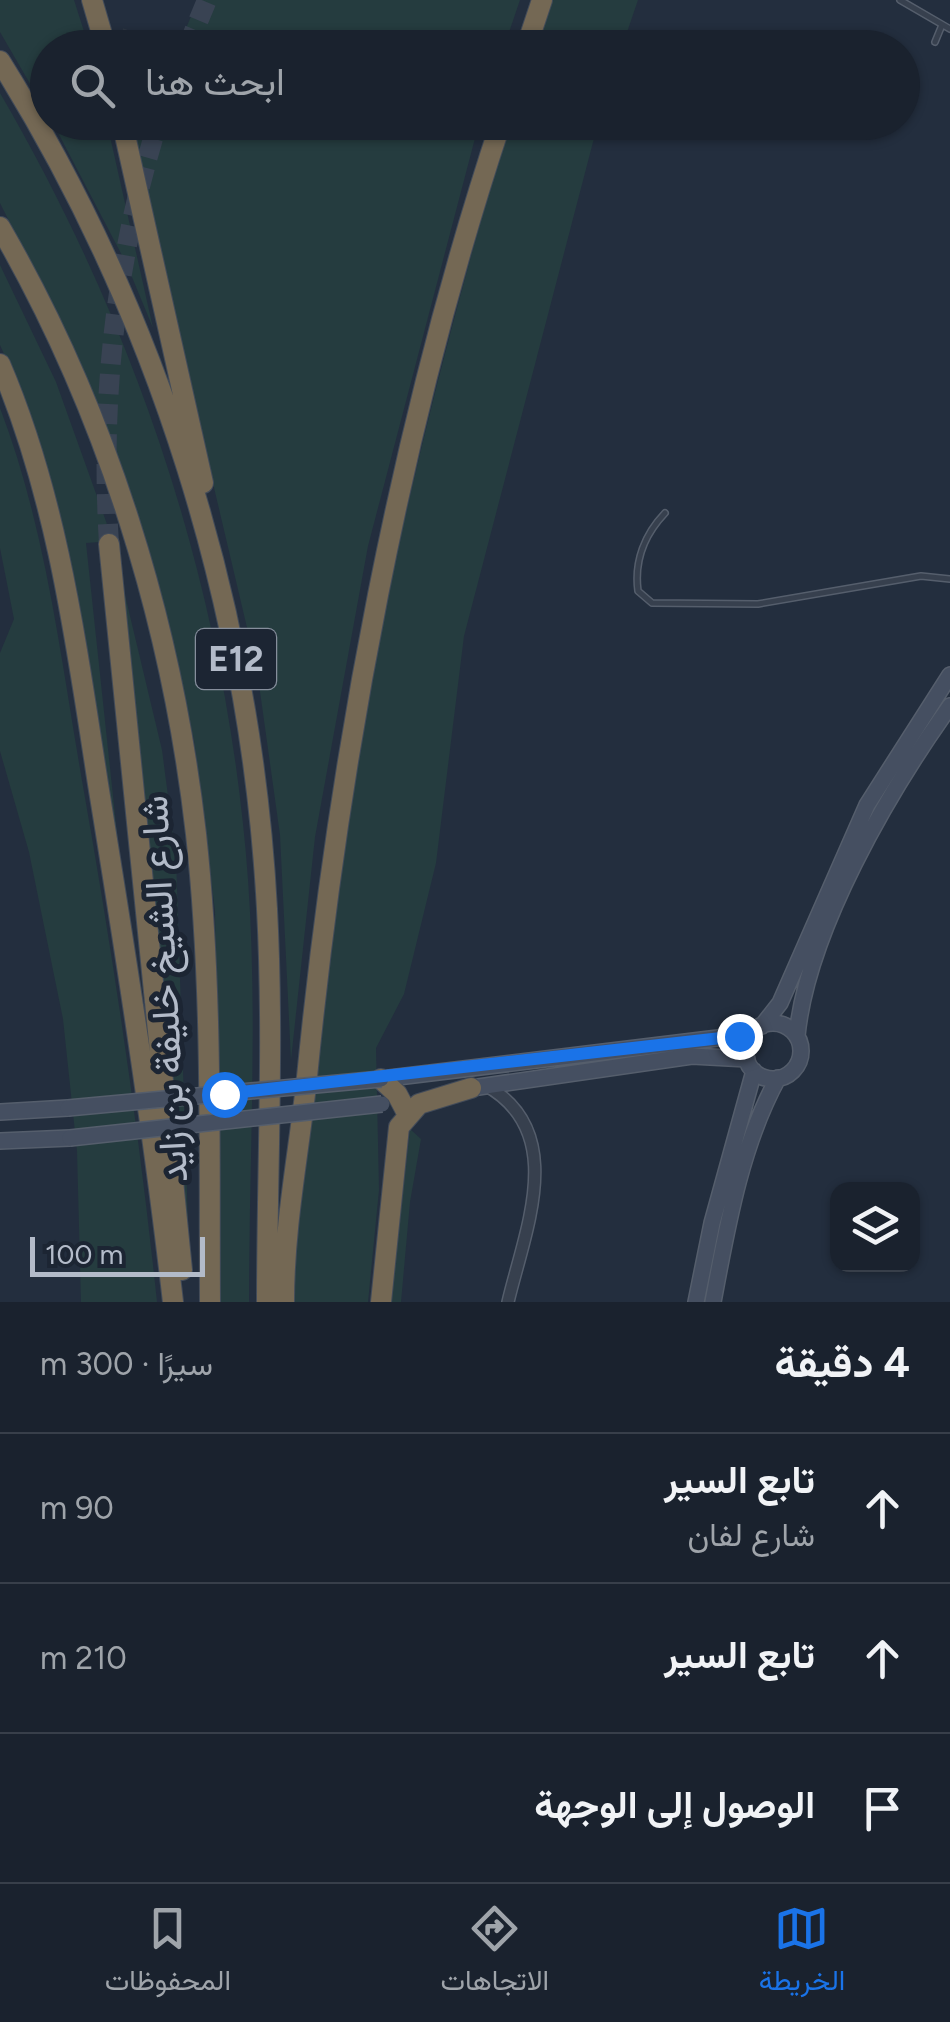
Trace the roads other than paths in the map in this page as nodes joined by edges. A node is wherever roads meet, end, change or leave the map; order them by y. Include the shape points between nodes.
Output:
1 (92, 0) edge
2 (542, 0) edge
3 (900, 0) edge
4 (942, 24) junction
5 (950, 29) edge
6 (101, 30) edge
7 (532, 30) edge
8 (934, 42) dead end
9 (0, 62) edge
10 (30, 114) edge
11 (45, 140) edge
12 (126, 140) edge
13 (496, 140) edge
14 (0, 227) edge
15 (0, 364) edge
16 (665, 513) dead end
17 (109, 544) tunnel mouth
18 (950, 579) edge
19 (222, 593) junction
20 (950, 675) edge
21 (950, 706) edge
22 (756, 1030) junction
23 (797, 1036) junction
24 (750, 1065) junction
25 (778, 1078) junction
26 (381, 1079) junction
27 (478, 1086) junction
28 (397, 1106) junction
29 (0, 1112) edge
30 (0, 1141) edge
31 (173, 1302) edge
32 (184, 1302) edge
33 (210, 1302) edge
34 (268, 1302) edge
35 (284, 1302) edge
36 (381, 1302) edge
37 (508, 1302) edge
38 (696, 1302) edge
39 (713, 1302) edge

1 - 6 highway
2 - 7 highway
3 - 4 lane
4 - 5 lane
4 - 8 lane
9 - 10 highway, E12
11 - 19 highway, E12 via 132,317 180,446
12 - 19 highway
13 - 35 highway via 429,381 363,679 289,1197
14 - 33 highway, شارع الشيخ خليفة بن زايد / E12 via 108,461 172,685 192,800 203,924
15 - 31 highway via 34,457 61,562 134,1001
16 - 18 lane via 638,562 638,591 652,602 746,604 921,576
17 - 32 highway
19 - 34 highway, E12 via 249,738 267,909
20 - 22 street via 867,805 780,1004
21 - 23 street via 902,776 853,874 808,977
22 - 23 street via 781,1024
22 - 24 street
22 - 26 street
23 - 25 street via 798,1062
24 - 25 street
24 - 27 street via 692,1056
24 - 38 street
25 - 39 street via 748,1153
26 - 28 highway
26 - 29 street, bridge
27 - 28 highway
27 - 37 street via 507,1100 524,1120 536,1158 534,1196
28 - 30 street, bridge
28 - 36 highway

